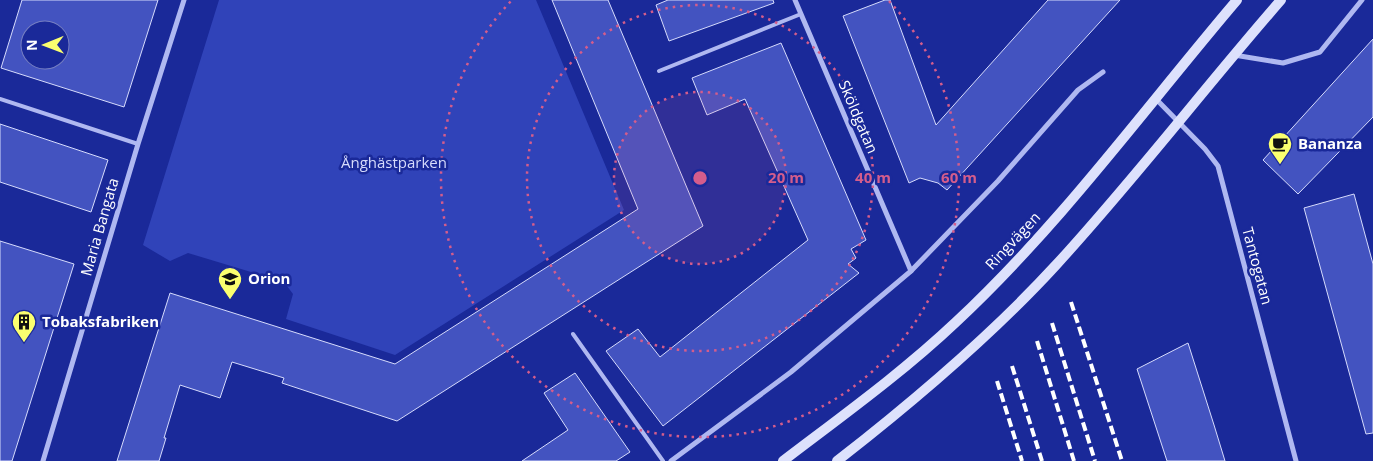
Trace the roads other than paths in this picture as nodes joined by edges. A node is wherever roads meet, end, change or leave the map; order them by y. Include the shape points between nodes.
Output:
1 (184, 0) edge
2 (795, 0) edge
3 (1281, 0) edge
4 (1362, 0) edge
5 (1233, 2) edge
6 (801, 14) junction
7 (1233, 54) junction
8 (658, 71) dead end
9 (1103, 72) dead end
10 (0, 99) edge
11 (1155, 99) junction
12 (1178, 121) junction
13 (138, 144) junction
14 (911, 270) junction
15 (573, 334) dead end
16 (43, 461) edge
17 (663, 461) edge
18 (671, 461) edge
19 (782, 461) edge
20 (837, 461) edge
21 (1296, 461) edge

1 - 13 street, Maria Bangata
2 - 6 street, Sköldgatan
3 - 7 main road
4 - 7 street via 1320,52 1283,63
5 - 11 main road, Ringvägen
6 - 8 lane
6 - 14 street, Sköldgatan
7 - 12 main road
9 - 14 street via 1078,90 998,181
10 - 13 lane
11 - 12 street, Tantogatan
11 - 19 main road, Ringvägen via 1031,245 957,321 886,383
12 - 20 main road via 1042,280 907,406
12 - 21 street, Tantogatan via 1218,166
13 - 16 street, Maria Bangata
14 - 18 street via 791,372
15 - 17 lane

